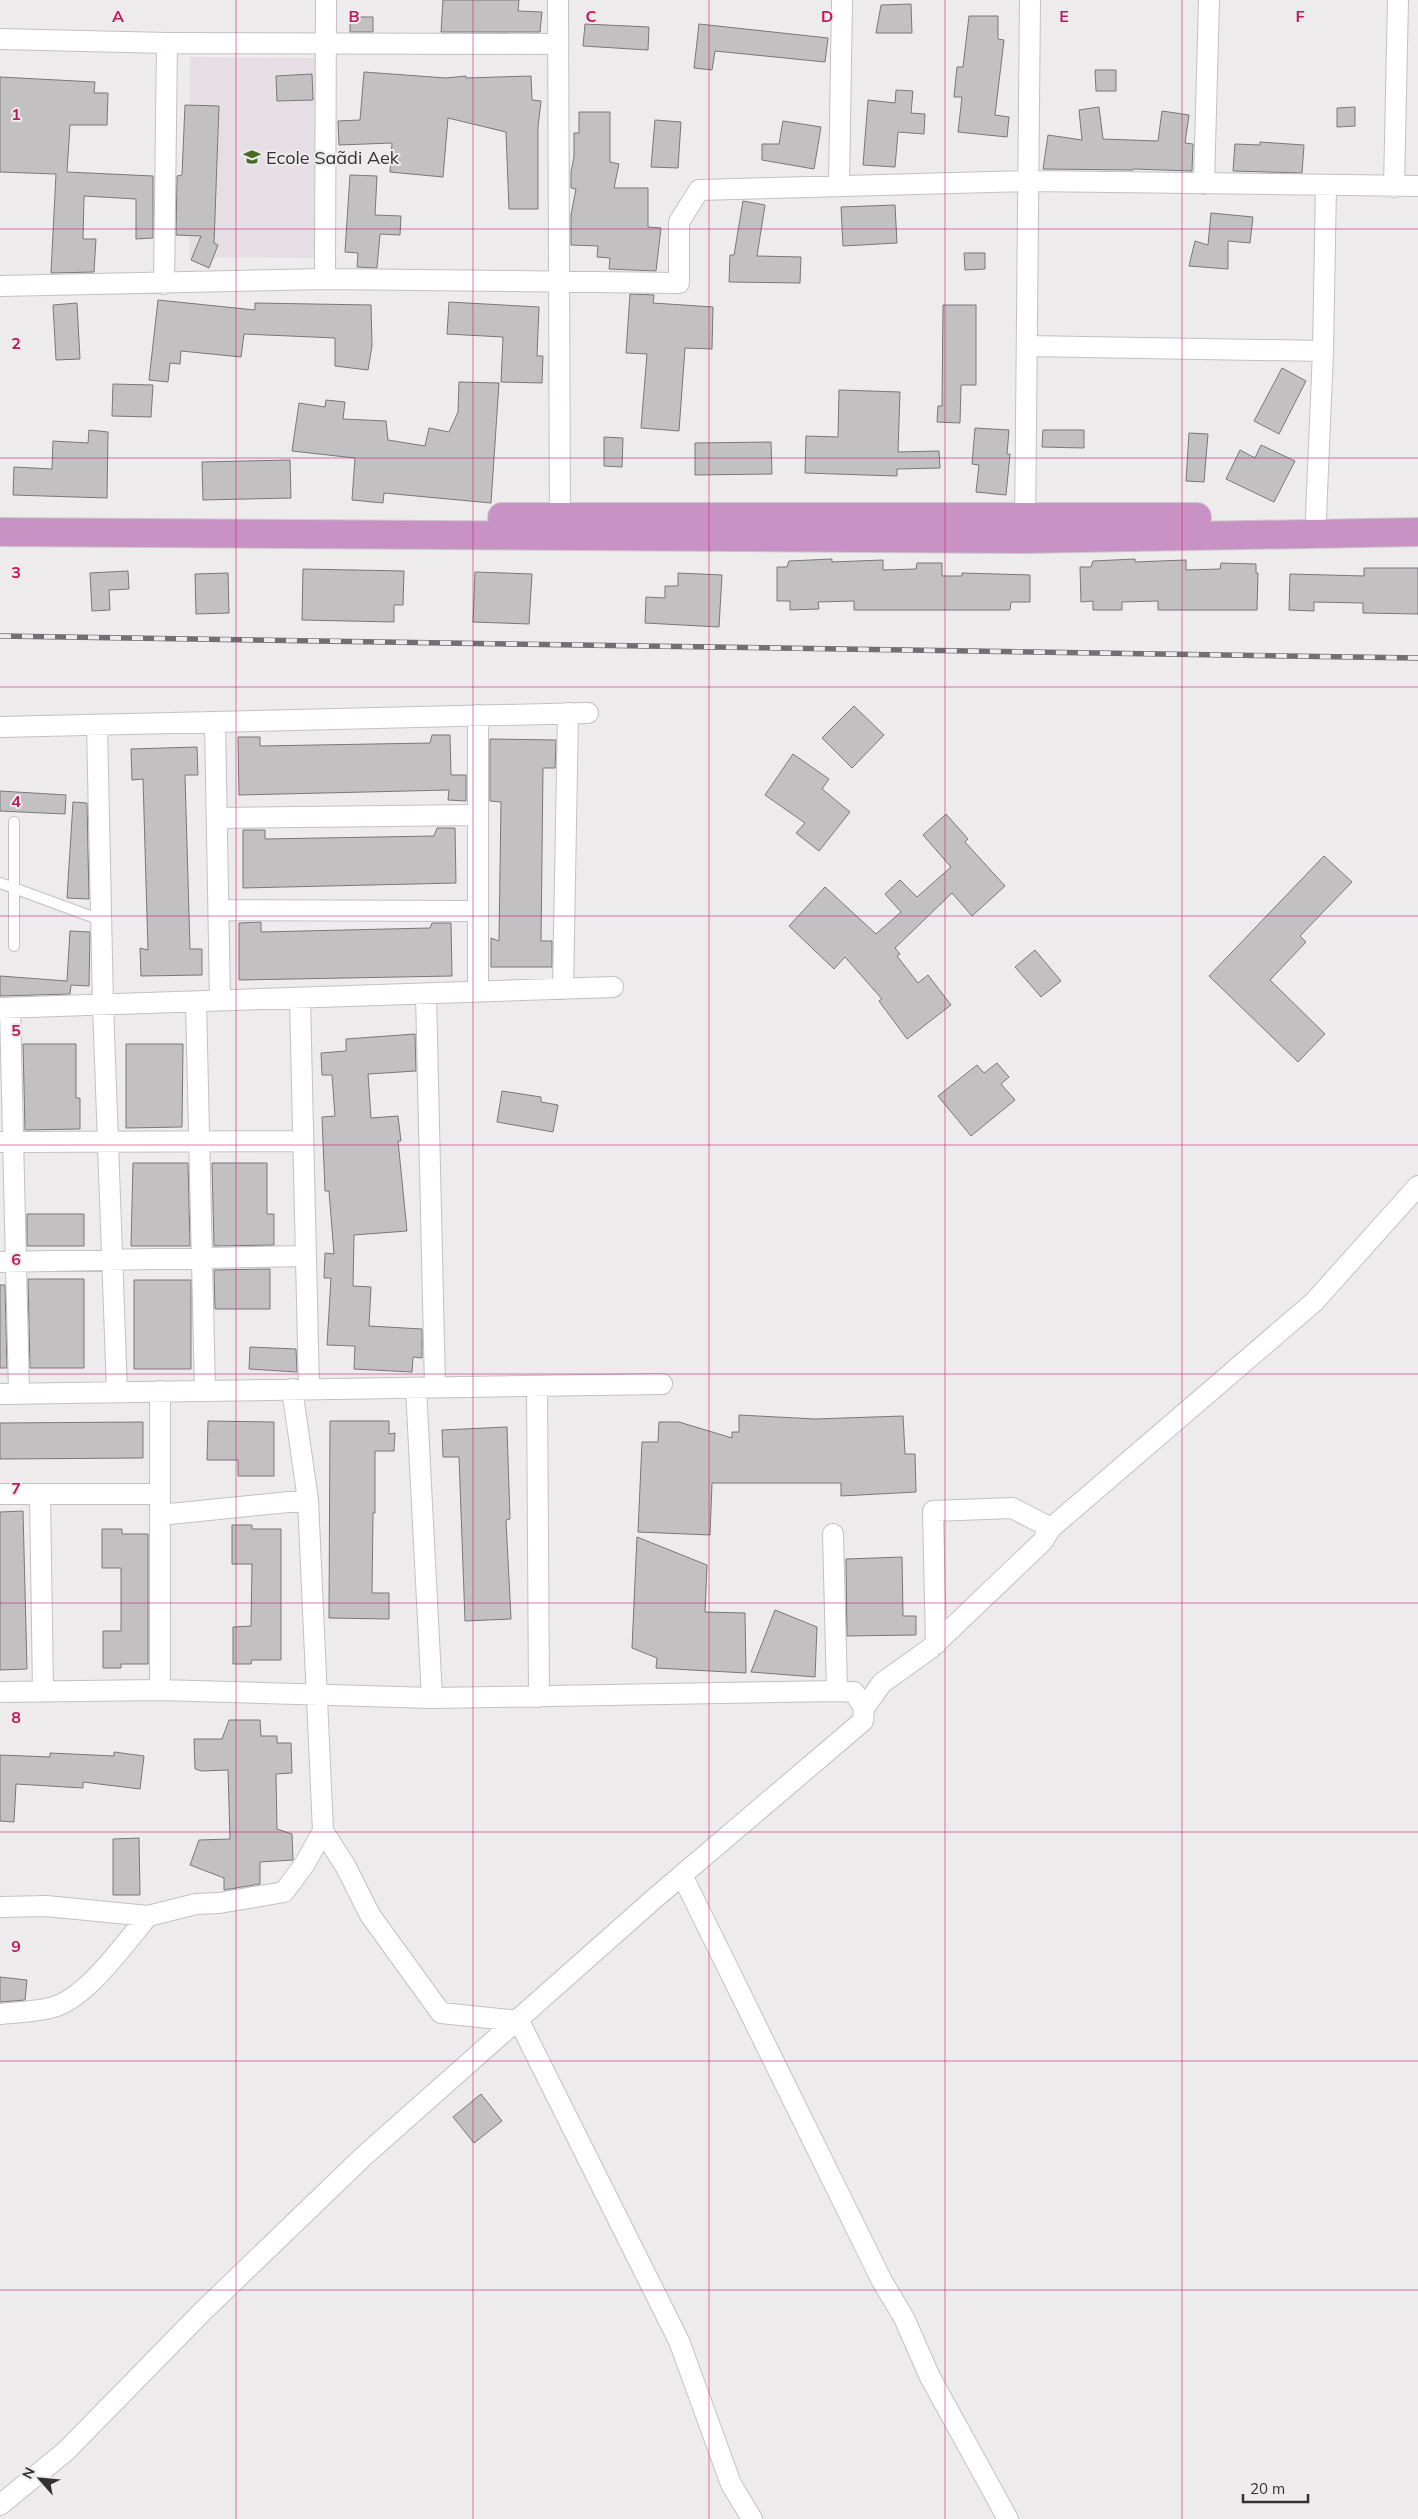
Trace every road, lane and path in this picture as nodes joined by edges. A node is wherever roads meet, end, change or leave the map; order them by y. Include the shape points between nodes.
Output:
1 (326, 0) edge
2 (558, 0) edge
3 (842, 0) edge
4 (1030, 0) edge
5 (1209, 0) edge
6 (1398, 0) edge
7 (0, 39) edge
8 (167, 42) junction
9 (326, 44) junction
10 (558, 44) junction
11 (1029, 181) junction
12 (1204, 184) junction
13 (839, 186) junction
14 (1326, 186) junction
15 (1418, 186) edge
16 (1394, 187) junction
17 (325, 279) junction
18 (164, 284) junction
19 (558, 284) junction
20 (0, 286) edge
21 (1027, 346) junction
22 (1323, 351) junction
23 (1316, 517) junction
24 (1418, 518) edge
25 (0, 519) edge
26 (560, 526) junction
27 (1024, 528) junction
28 (0, 532) edge
29 (1418, 532) edge
30 (568, 713) junction
31 (588, 713) dead end
32 (478, 715) junction
33 (215, 722) junction
34 (97, 725) junction
35 (0, 727) edge
36 (478, 815) junction
37 (217, 818) junction
38 (14, 822) dead end
39 (0, 883) edge
40 (14, 888) junction
41 (219, 910) junction
42 (478, 911) junction
43 (101, 920) junction
44 (14, 946) dead end
45 (613, 987) dead end
46 (563, 989) junction
47 (478, 992) junction
48 (426, 994) junction
49 (300, 998) junction
50 (220, 1001) junction
51 (196, 1002) junction
52 (103, 1005) junction
53 (5, 1008) edge
54 (199, 1141) junction
55 (303, 1141) junction
56 (7, 1142) edge
57 (108, 1142) junction
58 (1418, 1186) edge
59 (306, 1256) junction
60 (202, 1258) junction
61 (112, 1260) junction
62 (8, 1262) edge
63 (662, 1384) dead end
64 (537, 1386) junction
65 (426, 1387) junction
66 (300, 1389) junction
67 (160, 1391) junction
68 (205, 1391) junction
69 (117, 1392) junction
70 (10, 1394) edge
71 (0, 1494) edge
72 (40, 1494) junction
73 (160, 1494) junction
74 (308, 1500) junction
75 (160, 1515) junction
76 (1051, 1528) junction
77 (833, 1534) dead end
78 (936, 1644) junction
79 (160, 1690) junction
80 (43, 1691) junction
81 (836, 1691) junction
82 (0, 1692) edge
83 (317, 1693) junction
84 (539, 1697) junction
85 (432, 1698) junction
86 (864, 1708) junction
87 (323, 1831) junction
88 (682, 1875) junction
89 (0, 1907) edge
90 (148, 1916) junction
91 (0, 2014) edge
92 (519, 2021) junction
93 (0, 2505) edge
94 (752, 2519) edge
95 (1008, 2519) edge

1 - 9 street
2 - 10 street
3 - 13 street
4 - 11 street
5 - 12 street
6 - 16 street
7 - 8 street
8 - 9 street
8 - 18 street
9 - 10 street
9 - 17 street
10 - 19 street
11 - 12 street
11 - 13 street
11 - 21 street
12 - 14 street
13 - 19 street via 699,190 680,222 679,283
14 - 16 street
14 - 22 street
15 - 16 street
17 - 18 street
17 - 19 street
18 - 20 street
19 - 26 street
21 - 22 street
21 - 27 street
22 - 23 street
23 - 24 highway
23 - 27 highway
25 - 26 highway
26 - 27 highway via 887,515
26 - 28 highway
27 - 29 highway
30 - 31 street
30 - 32 street
30 - 46 street
32 - 33 street
32 - 36 street
33 - 34 street
33 - 37 street
34 - 35 street
34 - 43 street
36 - 37 street
36 - 42 street
37 - 41 street
38 - 40 lane
39 - 40 lane
40 - 43 lane
40 - 44 lane
41 - 42 street
41 - 50 street
42 - 47 street
43 - 52 street
45 - 46 street
46 - 47 street
47 - 48 street
48 - 49 street
48 - 65 street
49 - 50 street
49 - 55 street
50 - 51 street
51 - 52 street
51 - 54 street
52 - 53 street
52 - 57 street
53 - 56 street
54 - 55 street
54 - 57 street
54 - 60 street
55 - 59 street
56 - 57 street
56 - 62 street
57 - 61 street
58 - 76 street via 1314,1302
59 - 60 street
59 - 66 street
60 - 61 street
60 - 68 street
61 - 62 street
61 - 69 street
62 - 70 street
63 - 64 street
64 - 65 street
64 - 84 street
65 - 66 street
65 - 85 street
66 - 68 street
66 - 74 street
67 - 68 street
67 - 69 street
67 - 73 street
69 - 70 street
71 - 72 street
72 - 73 street
72 - 80 street
73 - 75 street
74 - 75 street
74 - 83 street
75 - 79 street
76 - 78 street via 1042,1542
76 - 78 street via 1012,1508 933,1511
77 - 81 street
78 - 86 street via 882,1683
79 - 80 street
79 - 83 street
80 - 82 street
81 - 84 street
81 - 86 street via 854,1692
83 - 85 street
83 - 87 street
84 - 85 street
86 - 88 street via 863,1721
87 - 90 street via 284,1892 196,1904
87 - 92 street via 370,1915 441,2013
88 - 92 street
88 - 95 street via 882,2281 904,2318 930,2377
89 - 90 street via 46,1906
90 - 91 street via 86,1988 69,2001 51,2008
92 - 93 street via 365,2155 203,2311 66,2450
92 - 94 street via 679,2341 731,2484

